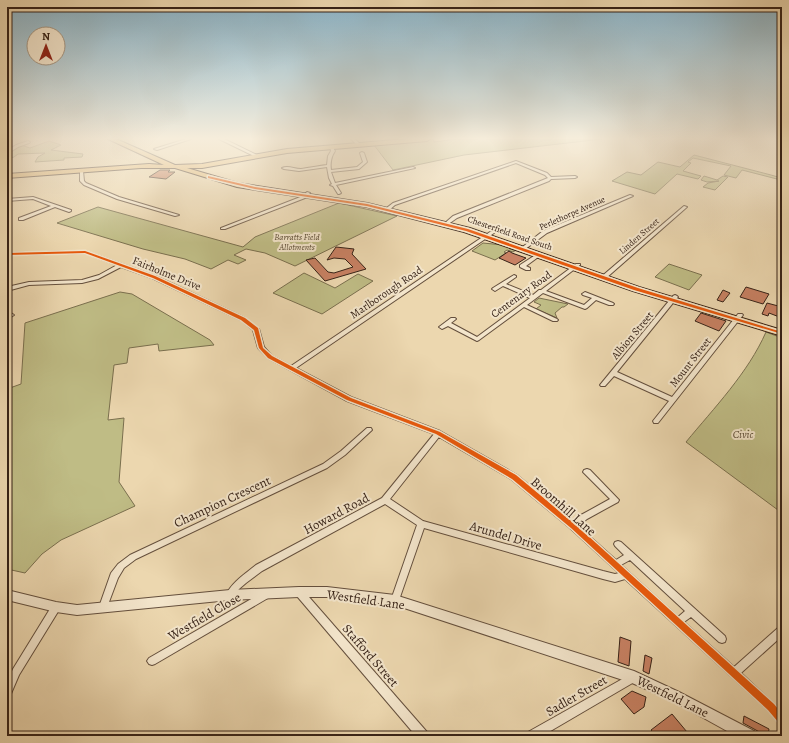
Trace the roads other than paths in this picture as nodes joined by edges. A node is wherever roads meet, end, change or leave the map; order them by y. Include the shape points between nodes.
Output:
1 (42, 174) edge
2 (82, 174) edge
3 (202, 174) edge
4 (209, 174) edge
5 (330, 174) edge
6 (386, 174) edge
7 (482, 174) edge
8 (545, 174) edge
9 (7, 176) edge
10 (575, 177) dead end
11 (550, 178) junction
12 (332, 185) junction
13 (339, 193) dead end
14 (307, 194) junction
15 (631, 196) dead end
16 (7, 200) edge
17 (55, 206) junction
18 (686, 206) dead end
19 (388, 208) junction
20 (69, 211) dead end
21 (177, 215) dead end
22 (21, 219) dead end
23 (448, 223) junction
24 (223, 228) dead end
25 (490, 235) junction
26 (523, 247) junction
27 (7, 254) edge
28 (539, 256) junction
29 (121, 265) junction
30 (576, 266) junction
31 (528, 269) dead end
32 (514, 276) dead end
33 (605, 277) junction
34 (503, 284) junction
35 (7, 289) edge
36 (495, 289) dead end
37 (542, 291) junction
38 (585, 294) dead end
39 (533, 297) junction
40 (595, 298) junction
41 (674, 299) junction
42 (611, 304) dead end
43 (523, 305) junction
44 (739, 317) junction
45 (453, 319) dead end
46 (555, 320) dead end
47 (447, 323) junction
48 (442, 327) dead end
49 (782, 328) edge
50 (782, 332) edge
51 (292, 368) junction
52 (613, 373) junction
53 (603, 385) dead end
54 (673, 400) junction
55 (656, 421) dead end
56 (369, 430) dead end
57 (438, 433) junction
58 (587, 472) dead end
59 (385, 500) junction
60 (421, 524) junction
61 (573, 526) junction
62 (618, 544) dead end
63 (630, 555) junction
64 (615, 565) junction
65 (626, 575) junction
66 (299, 592) junction
67 (269, 593) junction
68 (7, 595) edge
69 (230, 595) junction
70 (395, 600) junction
71 (56, 607) junction
72 (103, 608) junction
73 (692, 611) junction
74 (678, 622) junction
75 (782, 630) edge
76 (722, 639) dead end
77 (152, 660) dead end
78 (734, 673) junction
79 (634, 677) junction
80 (7, 693) edge
81 (782, 720) edge
82 (423, 736) edge
83 (532, 736) edge
84 (747, 736) edge

1 - 9 main road
2 - 21 street via 82,181 85,184 118,198
3 - 14 main road, Chesterfield Road South via 237,185
4 - 14 main road, Chesterfield Road South via 240,183
5 - 12 street
6 - 12 street
7 - 19 street
8 - 11 street
10 - 11 street
11 - 23 street
12 - 13 street
14 - 19 main road, Chesterfield Road South
14 - 24 street
15 - 26 street, Perlethorpe Avenue via 545,232
16 - 17 street via 29,198
17 - 20 street
17 - 22 street
18 - 33 street, Linden Street
19 - 23 main road, Chesterfield Road South
23 - 25 main road, Chesterfield Road South
25 - 26 main road, Chesterfield Road South
25 - 51 street, Marlborough Road
26 - 28 main road, Chesterfield Road South
26 - 30 main road, Chesterfield Road South
27 - 29 street, Fairholme Drive via 85,252
28 - 30 main road, Chesterfield Road South
28 - 31 street via 522,266
29 - 35 street via 93,279 24,283
29 - 51 street, Fairholme Drive via 183,289 243,319 256,329 261,348 270,357
30 - 33 main road, Chesterfield Road South
30 - 37 street, Centenary Road
32 - 34 street
33 - 41 main road, Chesterfield Road South
34 - 36 street
34 - 39 street
37 - 39 street, Centenary Road
37 - 40 street via 585,308
38 - 40 street
39 - 43 street, Centenary Road
40 - 42 street
41 - 44 main road, Chesterfield Road South
41 - 52 street, Albion Street
43 - 46 street
43 - 47 street, Centenary Road via 477,339
44 - 49 main road, Chesterfield Road South
44 - 50 main road, Chesterfield Road South
44 - 54 street, Mount Street
45 - 47 street
47 - 48 street
51 - 57 street, Broomhill Lane via 351,397 410,419
52 - 53 street, Albion Street
52 - 54 street
54 - 55 street, Mount Street
56 - 72 street, Champion Crescent via 325,466 134,557 121,566 114,576
57 - 59 street, Howard Road
57 - 61 street, Broomhill Lane via 514,477
58 - 61 street via 615,500
59 - 60 street, Arundel Drive
59 - 69 street, Howard Road via 259,568 243,580
60 - 65 street, Arundel Drive via 609,576 621,578
60 - 70 street
61 - 64 street, Broomhill Lane
62 - 63 street
63 - 64 street
63 - 73 street
64 - 65 street, Broomhill Lane
65 - 74 street, Broomhill Lane
66 - 67 street, Westfield Lane
66 - 70 street, Westfield Lane via 328,592
66 - 82 street, Stafford Street
67 - 69 street, Westfield Lane
67 - 77 street, Westfield Close
68 - 71 street, Westfield Lane
69 - 72 street, Westfield Lane
70 - 79 street, Westfield Lane
71 - 72 street, Westfield Lane via 77,610
71 - 80 street via 16,672
73 - 74 street
73 - 76 street
74 - 78 street, Broomhill Lane
75 - 78 street
78 - 81 street, Broomhill Lane
79 - 83 street, Sadler Street
79 - 84 street, Westfield Lane via 675,696

